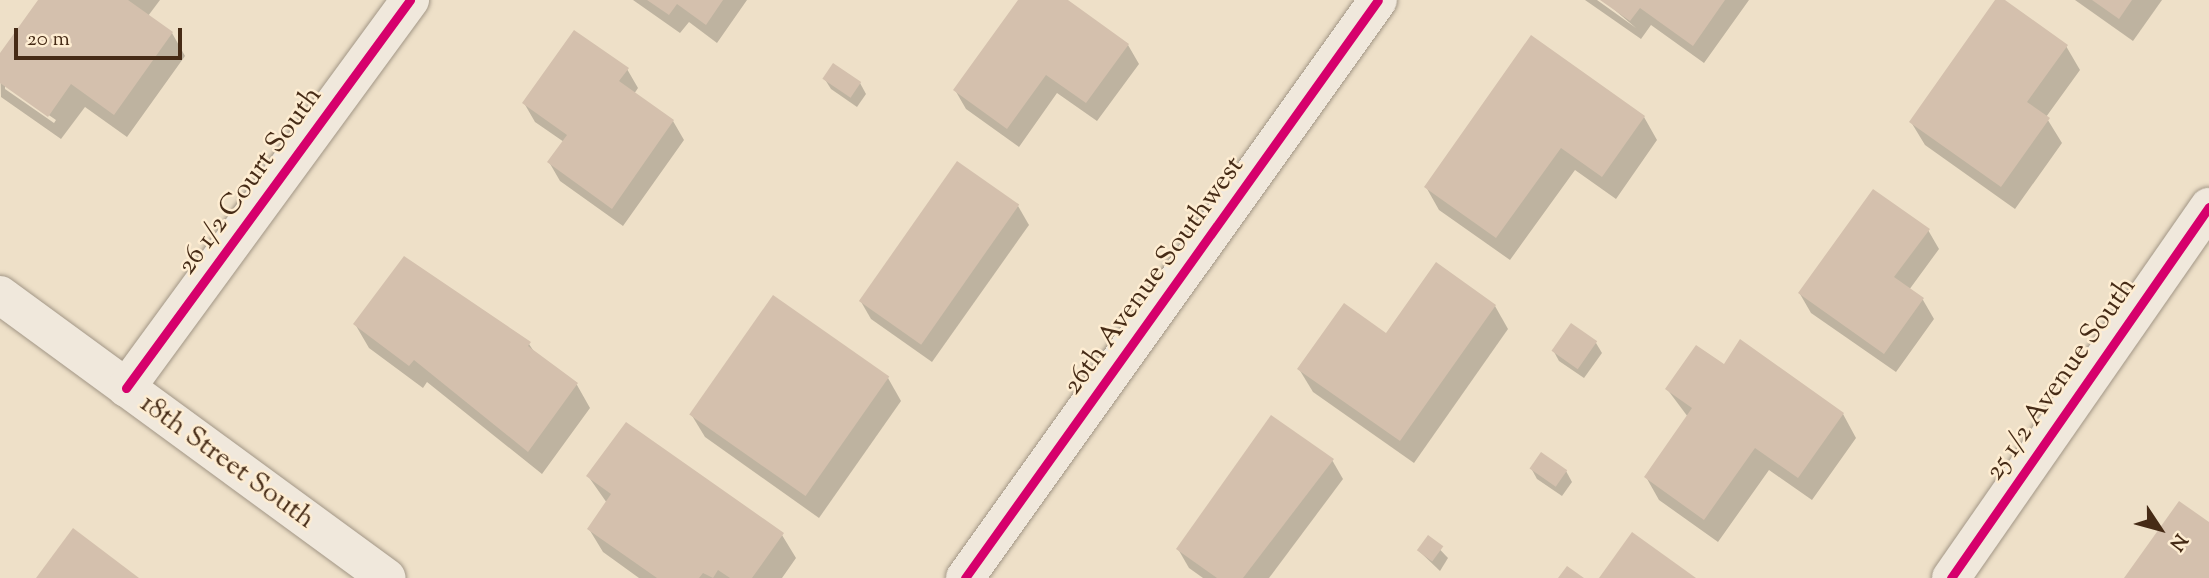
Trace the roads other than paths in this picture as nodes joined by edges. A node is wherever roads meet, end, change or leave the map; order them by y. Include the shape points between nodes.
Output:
1 (410, 0) edge
2 (1378, 0) edge
3 (2209, 207) edge
4 (0, 295) edge
5 (126, 388) junction
6 (387, 578) edge
7 (965, 578) edge
8 (1951, 578) edge

1 - 5 street, 26 1/2 Court South
2 - 7 street, 26th Avenue Southwest
3 - 8 street, 25 1/2 Avenue South
4 - 5 street, 18th Street South
5 - 6 street, 18th Street South

